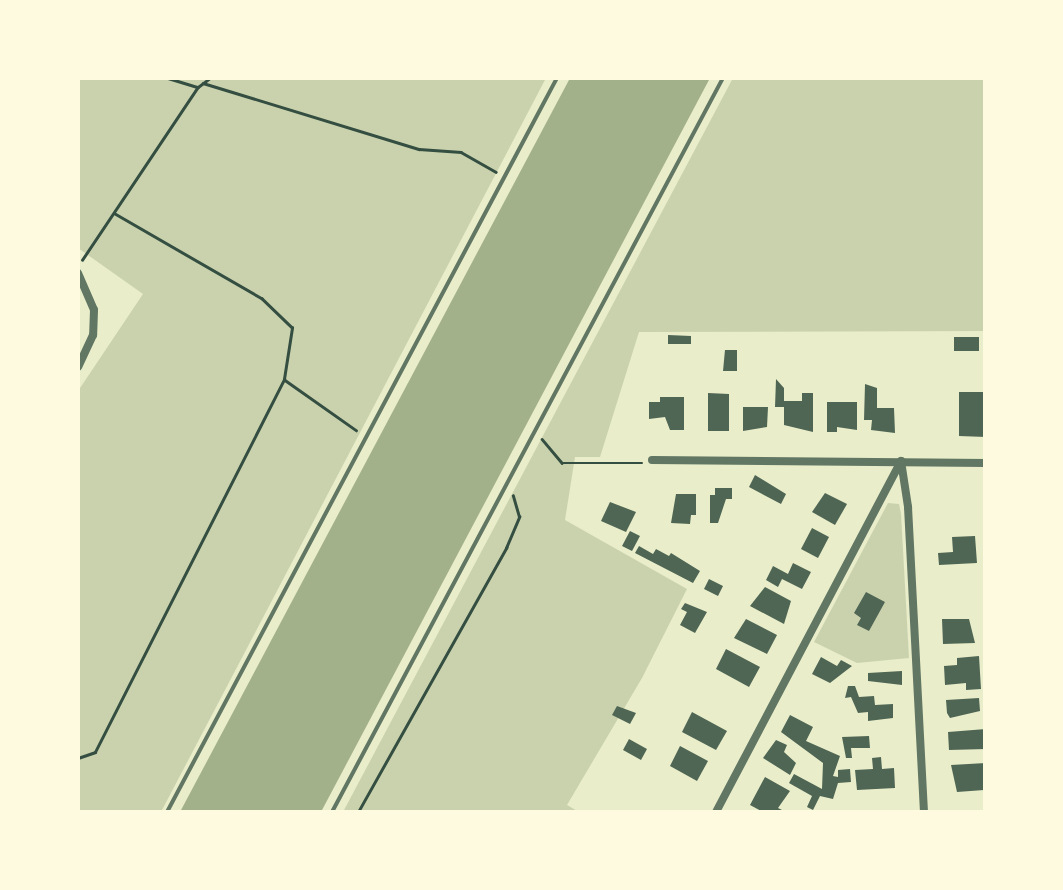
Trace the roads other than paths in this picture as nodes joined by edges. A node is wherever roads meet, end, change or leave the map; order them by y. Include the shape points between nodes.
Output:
1 (557, 78) edge
2 (723, 78) edge
3 (78, 269) edge
4 (78, 366) edge
5 (652, 460) road end
6 (901, 461) junction
7 (986, 463) edge
8 (167, 812) edge
9 (332, 812) edge
10 (716, 812) edge
11 (924, 812) edge

1 - 8 lane
2 - 9 lane
3 - 4 street via 94,310 93,335
5 - 6 street
6 - 7 street
6 - 10 street
6 - 11 street

